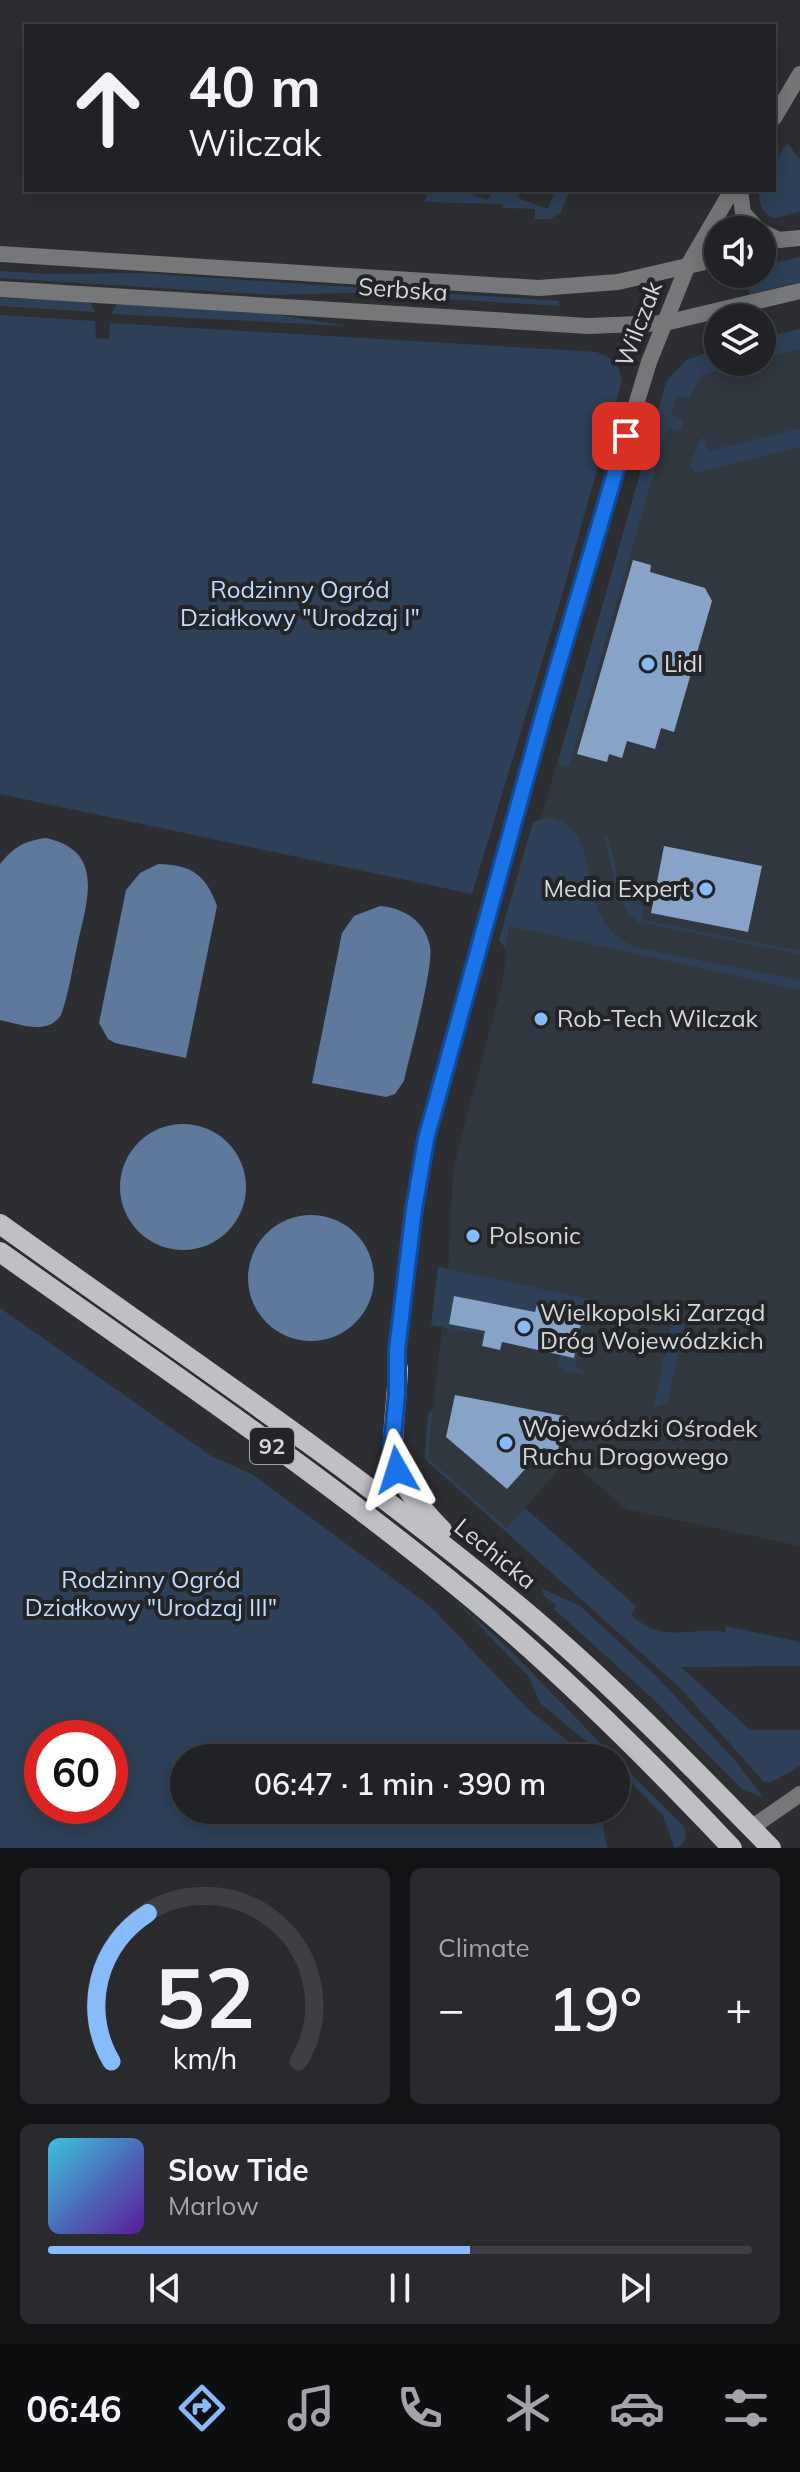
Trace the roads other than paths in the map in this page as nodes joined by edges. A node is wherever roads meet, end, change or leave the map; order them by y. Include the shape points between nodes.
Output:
1 (800, 74) edge
2 (776, 115) edge
3 (731, 192) edge
4 (740, 192) edge
5 (746, 216) edge
6 (800, 238) edge
7 (776, 239) edge
8 (776, 244) edge
9 (0, 254) edge
10 (704, 263) edge
11 (687, 267) junction
12 (0, 289) edge
13 (800, 291) edge
14 (665, 323) junction
15 (0, 1224) edge
16 (0, 1252) edge
17 (398, 1368) joint
18 (503, 1593) junction
19 (800, 1794) edge
20 (751, 1828) junction
21 (732, 1848) edge
22 (771, 1848) edge

1 - 2 street
3 - 11 street, Wilczak
4 - 5 street
6 - 7 street
6 - 8 street
9 - 11 street, Serbska via 539,288 618,282
10 - 11 street, Serbska
11 - 14 street, Wilczak
12 - 14 street, Serbska via 588,326
13 - 14 street, Serbska
14 - 17 street, Wilczak via 575,605 434,1106 416,1196
15 - 18 main road, Lechicka / 92 via 365,1484
16 - 21 main road, Lechicka / 92 via 329,1486 472,1598 594,1708
17 - 18 main road via 392,1447 402,1483
18 - 20 main road, Lechicka / 92 via 634,1710
19 - 20 street
20 - 22 main road, Lechicka / 92

